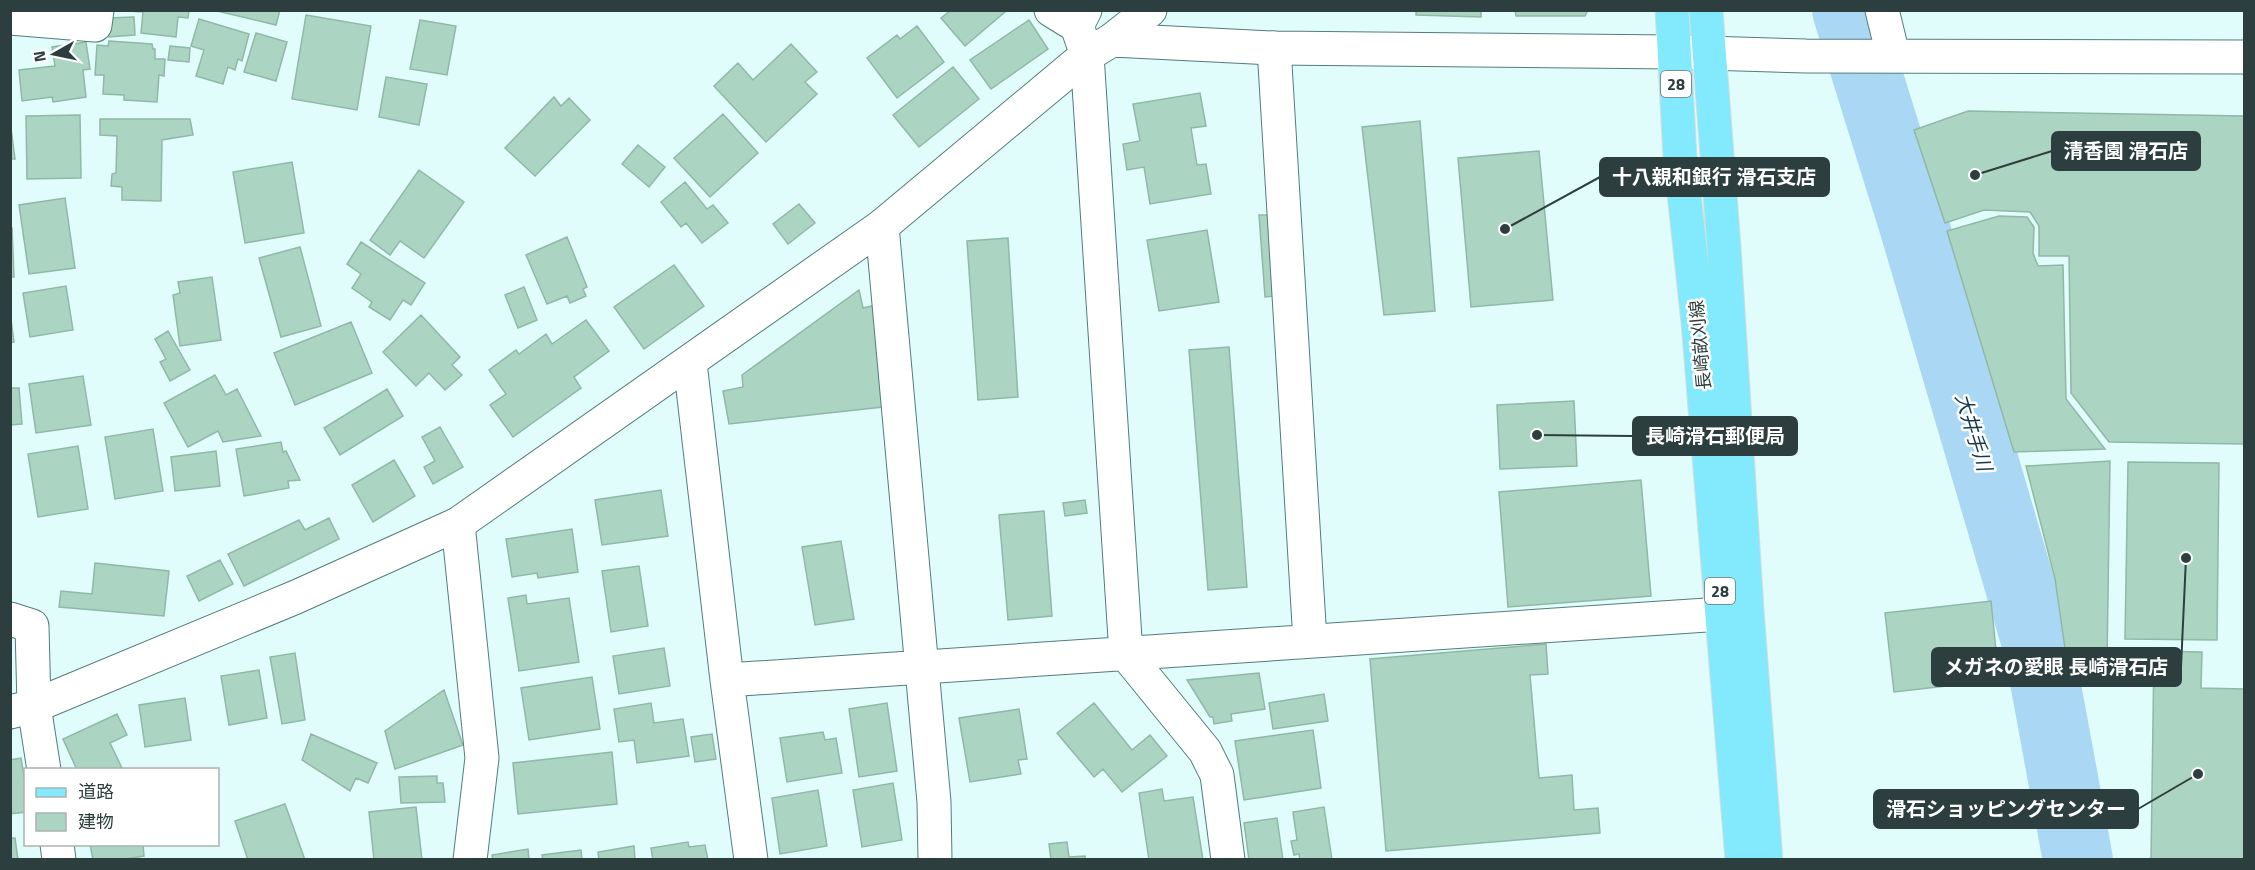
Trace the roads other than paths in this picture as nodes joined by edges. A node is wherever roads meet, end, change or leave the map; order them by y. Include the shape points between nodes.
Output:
1 (97, 10) edge
2 (1150, 10) edge
3 (1672, 10) edge
4 (1706, 10) edge
5 (1882, 10) edge
6 (10, 18) edge
7 (1082, 29) edge
8 (1274, 48) junction
9 (1674, 52) junction
10 (1710, 53) junction
11 (1893, 55) junction
12 (2244, 57) edge
13 (882, 226) junction
14 (690, 363) junction
15 (458, 524) junction
16 (1722, 614) junction
17 (10, 619) edge
18 (1310, 641) junction
19 (1126, 654) junction
20 (921, 668) junction
21 (727, 680) junction
22 (22, 709) edge
23 (43, 768) edge
24 (470, 860) edge
25 (751, 860) edge
26 (935, 860) edge
27 (1228, 860) edge
28 (1742, 860) edge
29 (1766, 860) edge

1 - 6 street via 95,25
2 - 7 street
3 - 9 main road, 長崎畝刈線 / 28
4 - 10 main road, 長崎畝刈線 / 28
5 - 11 street
7 - 8 street
7 - 13 street
7 - 19 street
8 - 9 street
8 - 18 street
9 - 10 street
9 - 16 main road, 長崎畝刈線 / 28
10 - 11 street
10 - 29 main road, 長崎畝刈線 / 28
11 - 12 street
13 - 14 street
13 - 20 street
14 - 15 street
14 - 21 street
15 - 22 street via 296,597
15 - 24 street via 482,758
16 - 18 street
16 - 28 main road, 長崎畝刈線 / 28
17 - 22 street via 32,626
18 - 19 street
19 - 20 street
19 - 27 street via 1204,751 1217,775
20 - 21 street
20 - 26 street via 934,802
21 - 25 street
22 - 23 street

